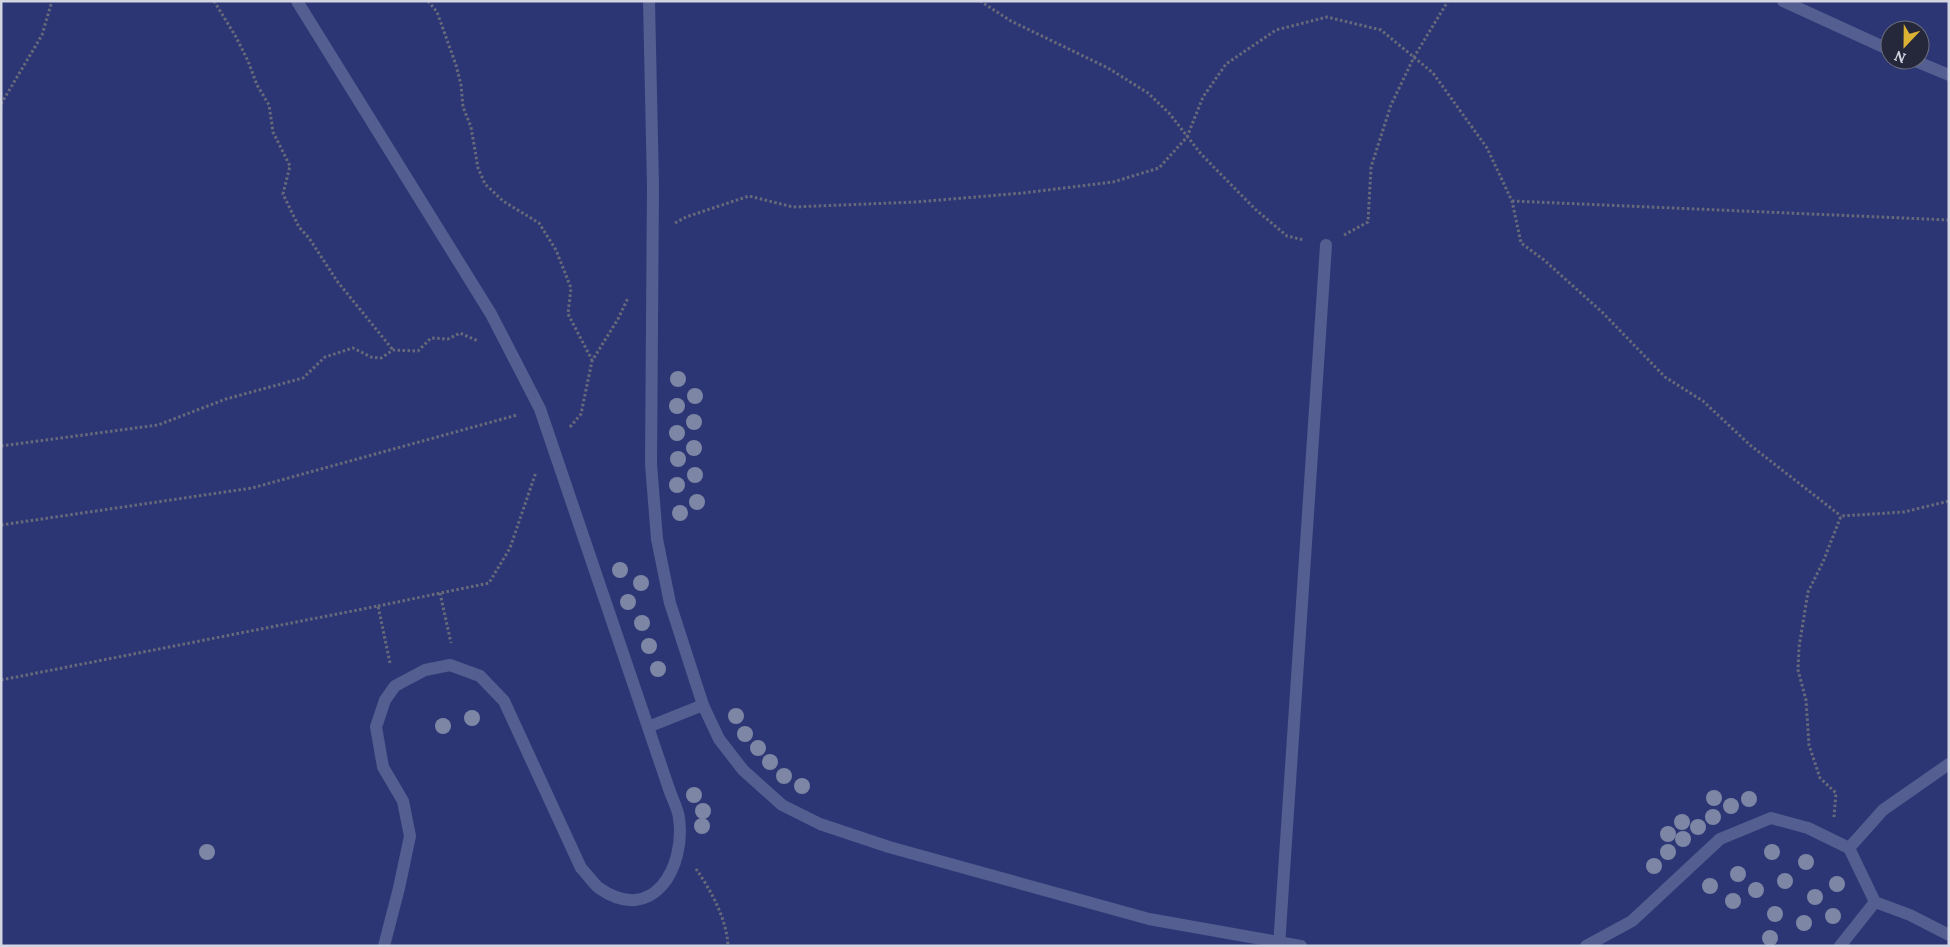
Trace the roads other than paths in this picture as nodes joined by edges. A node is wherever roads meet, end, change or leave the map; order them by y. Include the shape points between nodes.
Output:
1 (297, 1) edge
2 (649, 1) edge
3 (1783, 1) edge
4 (1880, 45) edge
5 (1930, 67) edge
6 (1949, 75) edge
7 (1326, 246) road end
8 (703, 705) junction
9 (648, 727) junction
10 (1949, 764) edge
11 (1849, 848) junction
12 (1875, 902) junction
13 (1949, 935) edge
14 (1279, 944) edge
15 (384, 946) edge
16 (1301, 946) edge
17 (1586, 946) edge
18 (1840, 946) edge

1 - 9 street via 491,314 540,409
2 - 8 street via 651,464 657,539 670,602
3 - 4 street
5 - 6 street
7 - 14 street
8 - 9 street
8 - 14 street via 719,739 743,770 782,805 820,824 889,847 1149,918
9 - 15 street via 679,818 679,844 675,866 661,888 646,899 620,899 599,888 581,868 504,701 480,676 450,665 425,670 395,686 385,700 376,727 383,767 403,801 410,836
10 - 11 street via 1883,810
11 - 12 street
11 - 17 street via 1808,828 1771,818 1720,839 1632,921
12 - 13 street
12 - 18 street
14 - 16 street

